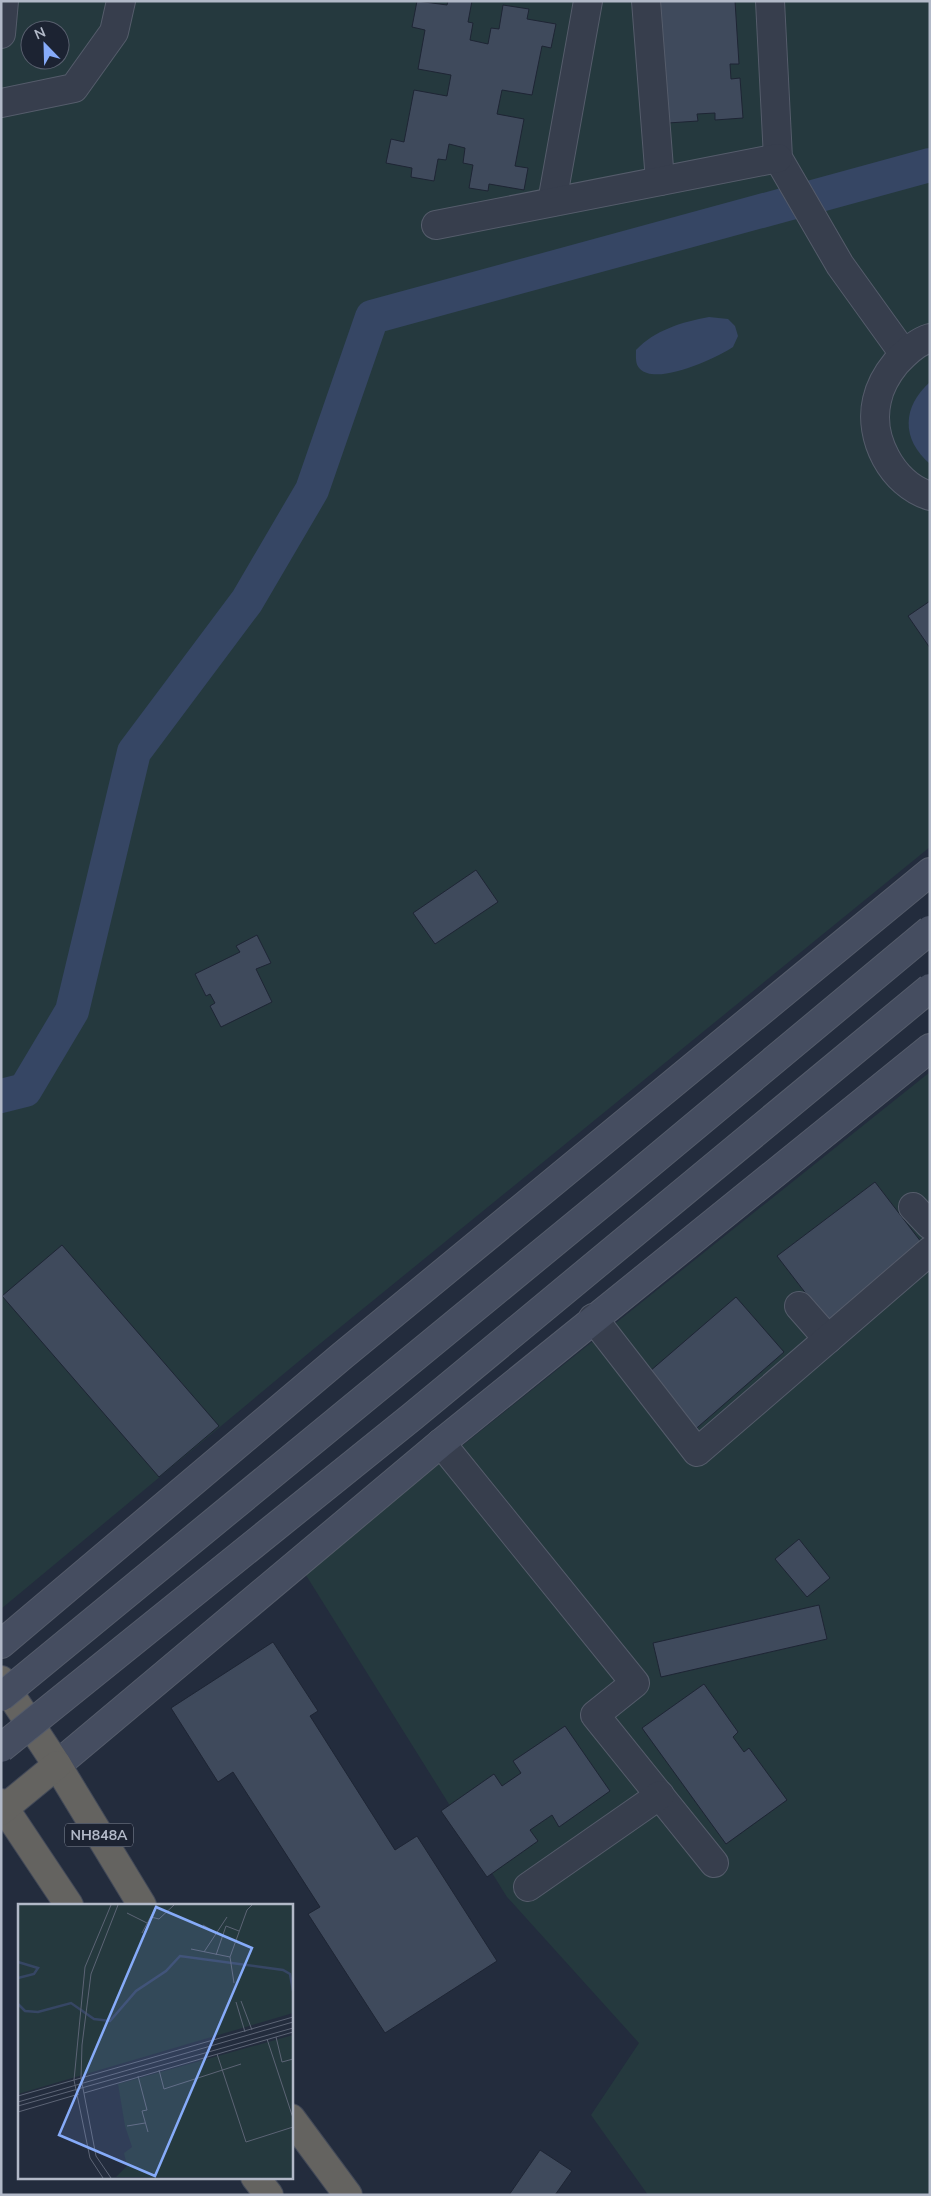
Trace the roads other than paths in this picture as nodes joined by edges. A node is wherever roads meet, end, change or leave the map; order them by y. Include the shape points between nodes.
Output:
1 (4, 1) edge
2 (121, 1) edge
3 (588, 1) edge
4 (646, 1) edge
5 (770, 1) edge
6 (1, 34) edge
7 (1, 103) edge
8 (778, 158) junction
9 (660, 181) junction
10 (552, 202) junction
11 (436, 225) dead end
12 (930, 338) edge
13 (904, 354) junction
14 (930, 496) edge
15 (930, 872) edge
16 (930, 930) edge
17 (930, 988) edge
18 (930, 1048) edge
19 (930, 1251) edge
20 (799, 1306) dead end
21 (593, 1318) junction
22 (828, 1339) junction
23 (441, 1442) junction
24 (1, 1644) edge
25 (1, 1680) edge
26 (1, 1697) edge
27 (1, 1748) edge
28 (57, 1765) junction
29 (660, 1795) junction
30 (2, 1807) edge
31 (714, 1863) dead end
32 (528, 1887) dead end
33 (68, 1904) edge
34 (141, 1904) edge
35 (292, 2119) edge
36 (256, 2178) edge
37 (269, 2195) edge
38 (348, 2195) edge

1 - 6 street
2 - 7 street via 114,32 74,88
3 - 10 street
4 - 9 street
5 - 8 street
8 - 9 street
8 - 13 street via 840,265
9 - 10 street
10 - 11 street
12 - 13 street
13 - 14 street via 886,375 877,400 876,428 883,454 899,476
15 - 24 main road via 342,1356
16 - 26 main road, bridge
17 - 27 main road, bridge via 413,1416
18 - 21 main road
19 - 22 street
20 - 22 street
21 - 22 street via 697,1452
21 - 23 main road
23 - 28 main road
23 - 29 street via 635,1683 595,1715
25 - 28 highway
28 - 30 highway
28 - 34 highway, NH848A
29 - 31 street
29 - 32 street
30 - 33 highway
35 - 38 highway
36 - 37 highway

